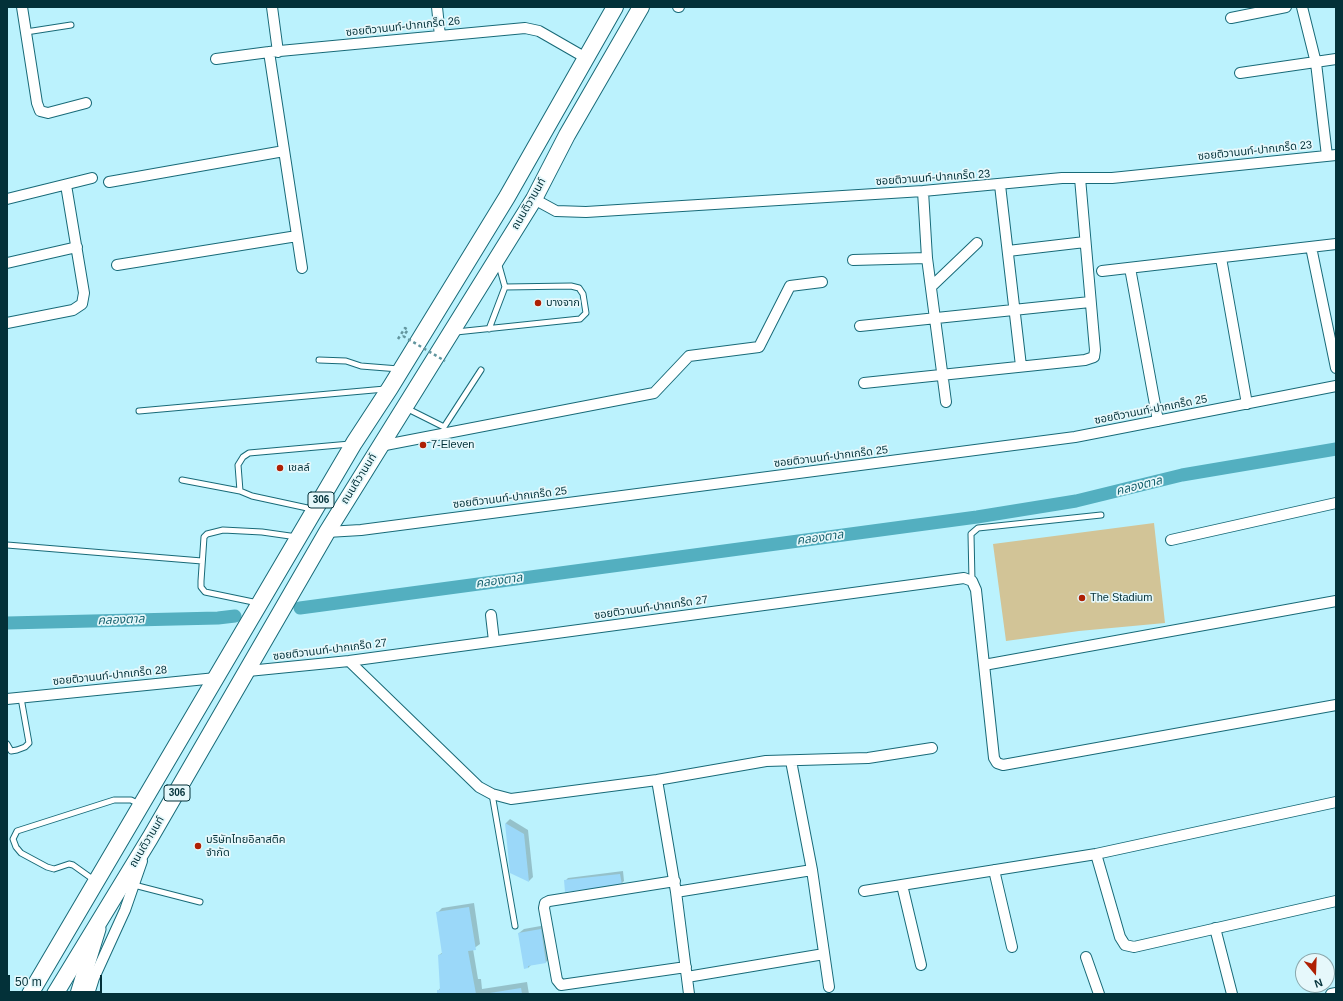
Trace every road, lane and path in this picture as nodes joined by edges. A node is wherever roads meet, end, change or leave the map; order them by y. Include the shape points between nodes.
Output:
1 (22, 7) edge
2 (272, 7) edge
3 (437, 7) edge
4 (615, 7) edge
5 (641, 7) edge
6 (1286, 7) edge
7 (1302, 7) edge
8 (1231, 18) dead end
9 (71, 25) dead end
10 (26, 32) junction
11 (440, 36) junction
12 (273, 52) junction
13 (586, 58) junction
14 (216, 59) dead end
15 (1336, 59) edge
16 (1316, 63) junction
17 (1240, 73) dead end
18 (86, 104) dead end
19 (284, 151) junction
20 (1332, 156) edge
21 (92, 178) dead end
22 (1080, 178) junction
23 (109, 182) dead end
24 (66, 185) junction
25 (1000, 185) junction
26 (923, 191) junction
27 (7, 199) edge
28 (534, 199) junction
29 (297, 236) junction
30 (1085, 242) junction
31 (977, 243) dead end
32 (1336, 244) edge
33 (77, 247) junction
34 (1311, 247) junction
35 (1008, 251) junction
36 (497, 257) junction
37 (927, 258) junction
38 (1221, 258) junction
39 (853, 260) dead end
40 (7, 263) edge
41 (117, 265) dead end
42 (302, 268) dead end
43 (1130, 268) junction
44 (1102, 271) dead end
45 (822, 282) dead end
46 (505, 286) junction
47 (932, 286) junction
48 (1090, 302) junction
49 (1014, 310) junction
50 (936, 318) junction
51 (7, 323) edge
52 (860, 326) dead end
53 (490, 329) junction
54 (450, 332) junction
55 (398, 339) dead end
56 (319, 360) dead end
57 (445, 360) dead end
58 (1021, 366) junction
59 (1336, 368) edge
60 (401, 369) junction
61 (481, 370) dead end
62 (943, 374) junction
63 (864, 383) dead end
64 (1336, 386) edge
65 (390, 388) junction
66 (946, 402) dead end
67 (1247, 404) junction
68 (404, 407) junction
69 (139, 411) dead end
70 (1158, 421) junction
71 (354, 443) junction
72 (380, 446) junction
73 (182, 480) dead end
74 (240, 491) junction
75 (1336, 503) edge
76 (315, 510) junction
77 (1101, 515) dead end
78 (327, 532) junction
79 (299, 537) junction
80 (1170, 540) dead end
81 (7, 545) edge
82 (202, 561) junction
83 (972, 581) junction
84 (1336, 601) edge
85 (259, 603) junction
86 (492, 615) dead end
87 (494, 641) junction
88 (349, 661) junction
89 (984, 665) junction
90 (248, 671) junction
91 (216, 678) junction
92 (21, 698) junction
93 (7, 699) edge
94 (1336, 705) edge
95 (7, 744) edge
96 (932, 748) dead end
97 (791, 761) junction
98 (656, 780) junction
99 (492, 794) junction
100 (1336, 802) edge
101 (141, 806) junction
102 (7, 837) edge
103 (150, 838) junction
104 (13, 839) junction
105 (1096, 854) junction
106 (812, 870) junction
107 (994, 870) junction
108 (675, 881) junction
109 (96, 882) junction
110 (134, 885) junction
111 (902, 885) junction
112 (864, 891) dead end
113 (676, 892) junction
114 (1336, 901) edge
115 (200, 902) dead end
116 (103, 913) junction
117 (515, 926) dead end
118 (1215, 928) junction
119 (1012, 947) dead end
120 (824, 954) junction
121 (1086, 957) dead end
122 (921, 965) dead end
123 (686, 972) junction
124 (829, 987) dead end
125 (1336, 993) edge
126 (30, 994) edge
127 (55, 994) edge
128 (78, 994) edge
129 (90, 994) edge
130 (689, 994) edge
131 (1099, 994) edge
132 (1232, 994) edge
133 (1331, 994) edge

1 - 10 street
2 - 12 street
3 - 11 street
4 - 13 main road, ถนนติวานนท์ / 306
5 - 28 main road, ถนนติวานนท์ / 306 via 567,135
6 - 8 street
7 - 16 street
9 - 10 lane
10 - 18 street via 40,111 48,113
11 - 12 street, ซอยติวานนท์-ปากเกร็ด 26
11 - 13 street, ซอยติวานนท์-ปากเกร็ด 26 via 525,28 539,31
12 - 14 street, ซอยติวานนท์-ปากเกร็ด 26
12 - 19 street
13 - 60 main road, ถนนติวานนท์ / 306 via 507,197
15 - 16 street
16 - 17 street
16 - 20 street
19 - 23 street
19 - 29 street
20 - 22 street, ซอยติวานนท์-ปากเกร็ด 23 via 1112,178
21 - 24 street
22 - 25 street, ซอยติวานนท์-ปากเกร็ด 23
22 - 30 street
24 - 27 street
24 - 33 street
25 - 26 street, ซอยติวานนท์-ปากเกร็ด 23
25 - 35 street
26 - 28 street, ซอยติวานนท์-ปากเกร็ด 23 via 586,212 556,211
26 - 37 street
28 - 36 main road, ถนนติวานนท์ / 306
29 - 41 street
29 - 42 street
30 - 35 street
30 - 48 street
31 - 47 street
32 - 34 street
33 - 40 street
33 - 51 street via 84,293 82,304 73,310
34 - 38 street
34 - 59 street
35 - 49 street
36 - 46 lane
36 - 54 main road, ถนนติวานนท์ / 306
37 - 39 street
37 - 47 street
38 - 43 street
38 - 67 street
43 - 44 street
43 - 70 street
45 - 72 street via 790,286 759,346 689,356 654,393
46 - 53 lane
46 - 53 lane via 579,288 583,294 586,313 580,319
47 - 50 street
48 - 49 street
48 - 58 street via 1094,357
49 - 50 street
49 - 58 street
50 - 52 street
50 - 62 street
53 - 54 lane
54 - 68 main road, ถนนติวานนท์ / 306
55 - 57 path, bridge via 405,328 408,330 403,336
56 - 60 lane
58 - 62 street
60 - 65 main road, ถนนติวานนท์ / 306
61 - 68 lane via 444,428
62 - 63 street
62 - 66 street
64 - 67 street, ซอยติวานนท์-ปากเกร็ด 25
65 - 69 lane
65 - 71 main road, ถนนติวานนท์ / 306
67 - 70 street, ซอยติวานนท์-ปากเกร็ด 25
68 - 72 main road, ถนนติวานนท์ / 306
70 - 78 street, ซอยติวานนท์-ปากเกร็ด 25 via 1075,438 360,530
71 - 74 lane via 249,453 238,465
71 - 76 main road, ถนนติวานนท์ / 306
72 - 78 main road, ถนนติวานนท์ / 306
73 - 74 lane
74 - 76 lane
75 - 80 street
76 - 79 main road, ถนนติวานนท์ / 306
77 - 83 lane via 978,528 971,534
78 - 90 main road, ถนนติวานนท์ / 306
79 - 82 lane via 239,530 212,532 204,537
79 - 85 main road, ถนนติวานนท์ / 306
81 - 82 lane
82 - 85 lane via 201,587 205,592
83 - 87 street, ซอยติวานนท์-ปากเกร็ด 27 via 964,578
83 - 89 street via 976,590
84 - 89 street
85 - 91 main road, ถนนติวานนท์ / 306
86 - 87 street
87 - 88 street, ซอยติวานนท์-ปากเกร็ด 27
88 - 90 street, ซอยติวานนท์-ปากเกร็ด 27
88 - 99 street via 479,788
89 - 94 street via 994,758 997,764 1003,765
90 - 103 main road, ถนนติวานนท์ / 306
91 - 92 street, ซอยติวานนท์-ปากเกร็ด 28
91 - 101 main road, ถนนติวานนท์ / 306
92 - 93 street, ซอยติวานนท์-ปากเกร็ด 28
92 - 95 lane via 29,744 11,751
96 - 97 street via 868,758
97 - 98 street via 766,761
97 - 106 street
98 - 99 street via 511,799
98 - 108 street
99 - 117 lane
100 - 105 street
101 - 104 lane via 130,800 114,800 17,831
101 - 109 main road, ถนนติวานนท์ / 306
102 - 104 lane
103 - 110 street
103 - 116 main road, ถนนติวานนท์ / 306
104 - 109 lane via 21,853 47,867 54,869 73,865
105 - 107 street
105 - 118 street via 1120,937 1126,945 1134,947
106 - 113 street
106 - 120 street
107 - 111 street
107 - 119 street
108 - 113 street
108 - 123 street via 549,901 545,903 544,908 561,985
109 - 126 main road, ถนนติวานนท์ / 306
110 - 115 lane
110 - 129 street via 126,910 94,978
111 - 112 street
111 - 122 street
113 - 123 street
114 - 118 street
116 - 127 main road, ถนนติวานนท์ / 306
116 - 128 main road
118 - 132 street
120 - 123 street
120 - 124 street
121 - 131 street
123 - 130 street
125 - 133 street

